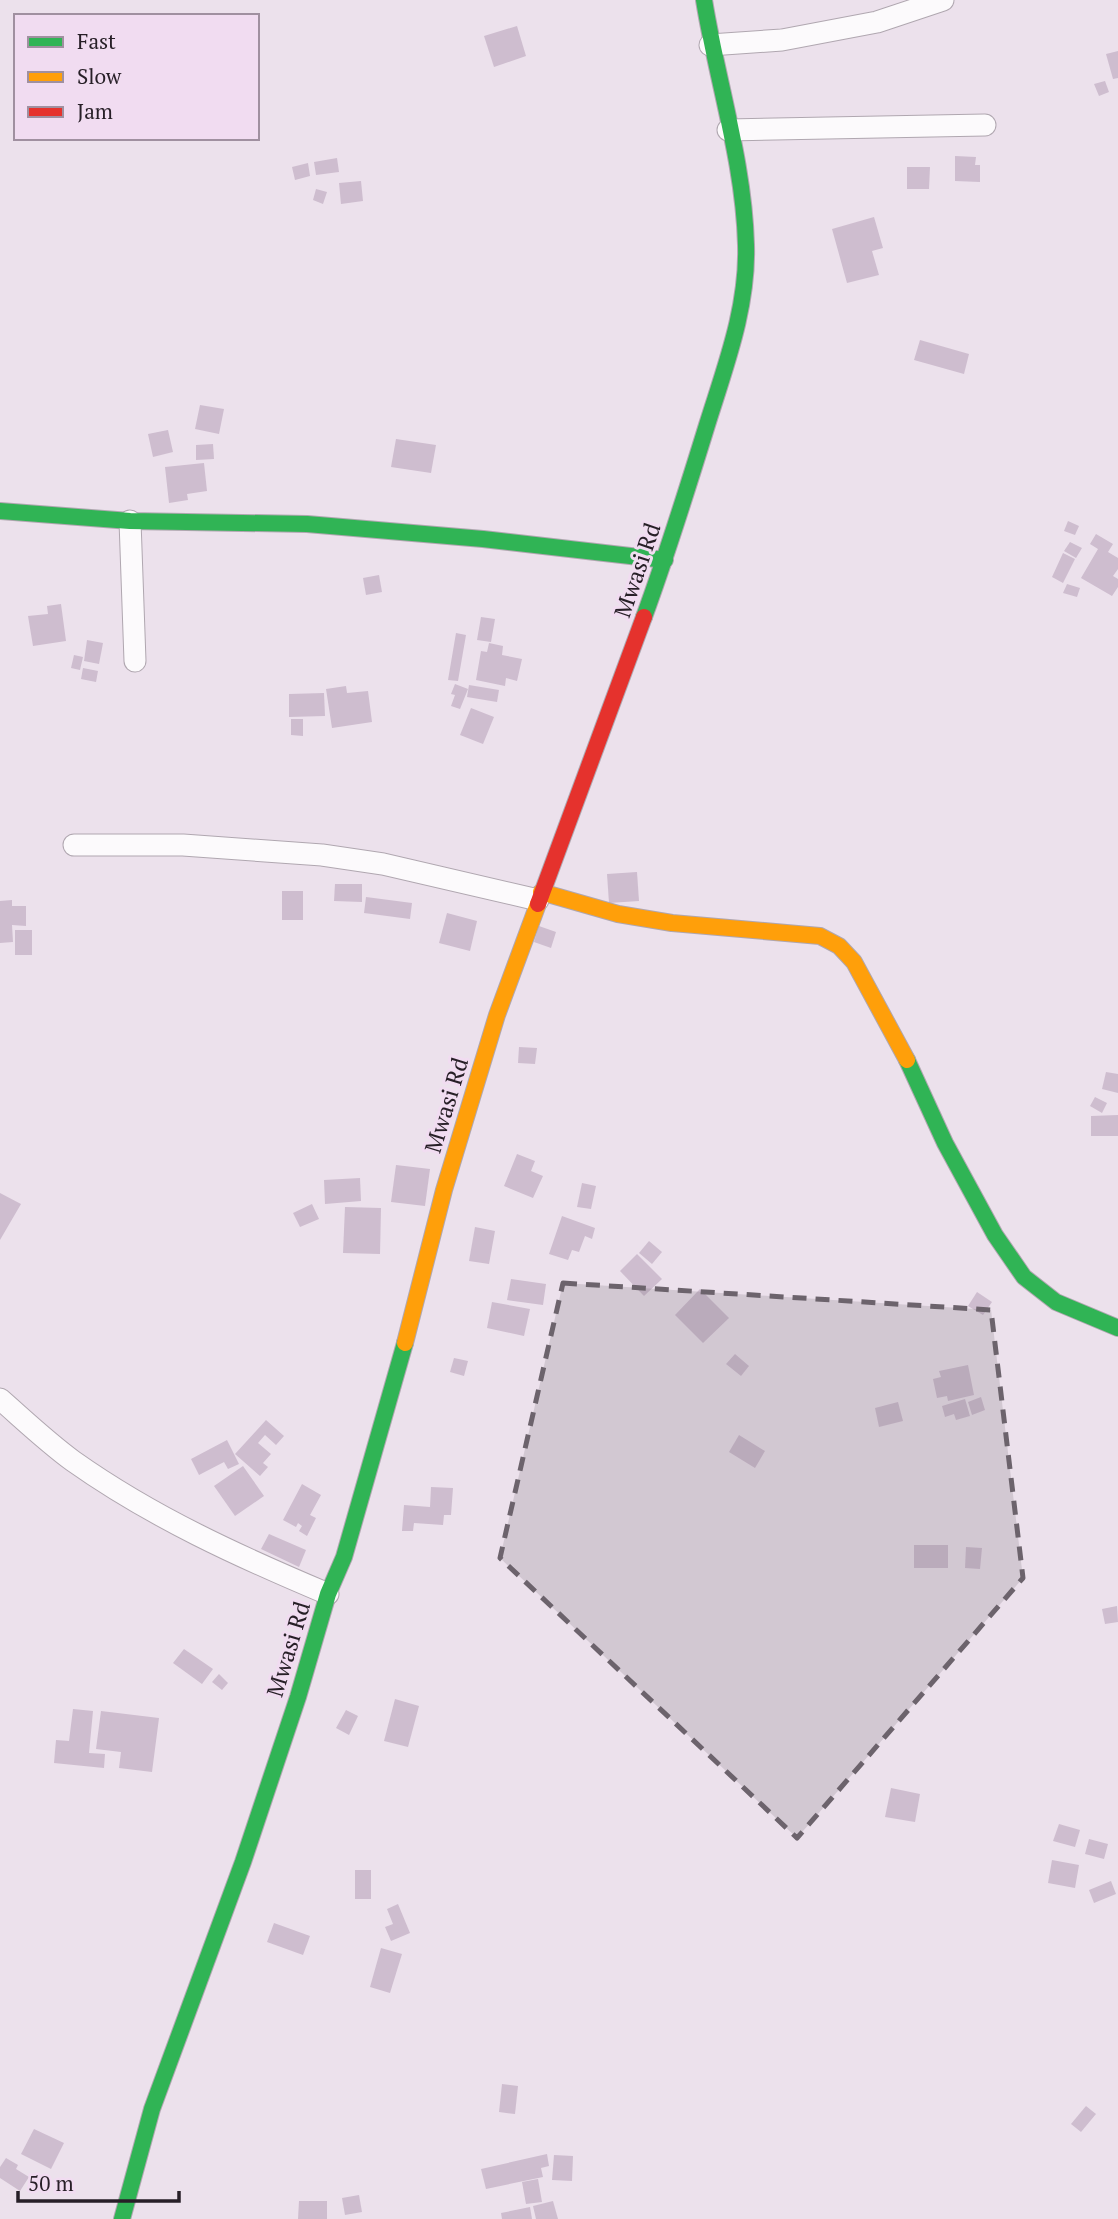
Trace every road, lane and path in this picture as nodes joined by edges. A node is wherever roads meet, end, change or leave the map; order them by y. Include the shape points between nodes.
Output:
1 (704, 0) edge
2 (943, 0) edge
3 (710, 45) junction
4 (985, 125) dead end
5 (728, 130) junction
6 (0, 510) edge
7 (130, 521) junction
8 (665, 561) junction
9 (135, 662) dead end
10 (74, 845) dead end
11 (539, 896) junction
12 (1118, 1328) edge
13 (3, 1408) edge
14 (328, 1594) junction
15 (122, 2219) edge

1 - 3 street, Mwasi Rd
2 - 3 street via 877,22 782,40
3 - 5 street, Mwasi Rd
4 - 5 street
5 - 8 street, Mwasi Rd via 746,245 743,296 736,333
6 - 7 street
7 - 8 street via 307,524
7 - 9 street
8 - 11 street, Mwasi Rd
10 - 11 street via 183,845 322,855
11 - 12 street via 672,923 820,936 839,946 854,962 898,1041 945,1143 995,1235 1024,1277 1056,1302
11 - 14 street, Mwasi Rd via 451,1165 344,1557
13 - 14 street via 121,1492 211,1543
14 - 15 street, Mwasi Rd via 243,1862 152,2109

